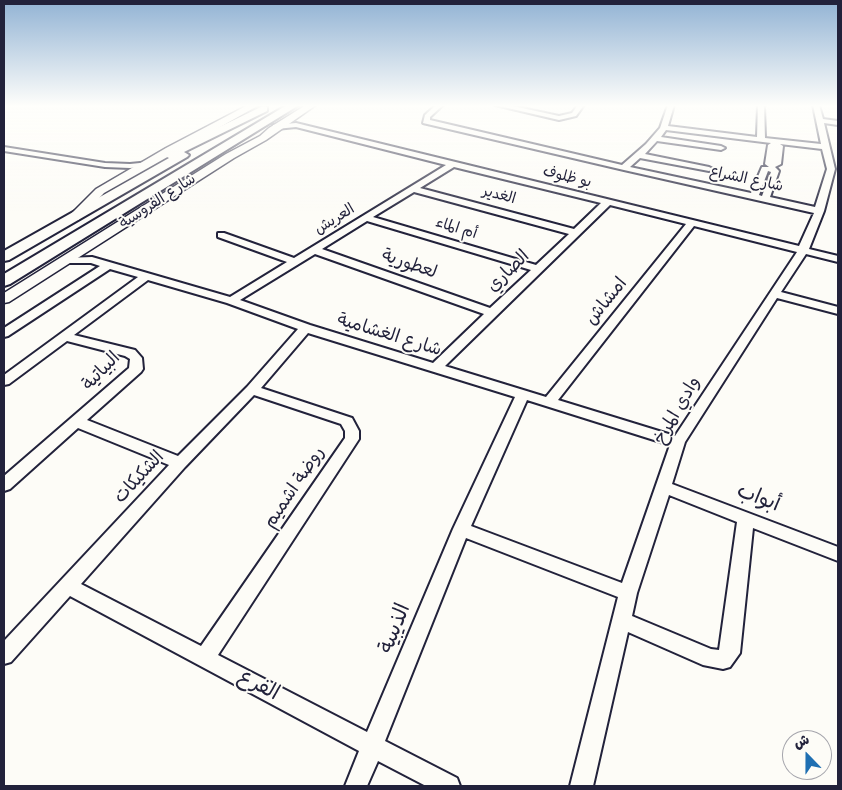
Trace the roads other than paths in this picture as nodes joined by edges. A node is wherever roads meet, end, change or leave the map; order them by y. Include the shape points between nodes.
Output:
1 (197, 142) edge
2 (202, 142) edge
3 (242, 142) edge
4 (245, 142) edge
5 (255, 142) edge
6 (380, 142) edge
7 (514, 142) edge
8 (651, 142) edge
9 (680, 142) edge
10 (765, 142) edge
11 (825, 142) edge
12 (826, 147) junction
13 (4, 148) edge
14 (720, 148) dead end
15 (638, 155) junction
16 (152, 162) junction
17 (454, 164) junction
18 (105, 165) junction
19 (624, 168) junction
20 (709, 169) dead end
21 (835, 170) edge
22 (180, 173) junction
23 (128, 176) junction
24 (760, 180) junction
25 (771, 182) junction
26 (413, 189) junction
27 (754, 196) junction
28 (765, 199) junction
29 (608, 202) junction
30 (819, 211) junction
31 (74, 217) junction
32 (366, 218) junction
33 (692, 223) junction
34 (576, 233) junction
35 (221, 235) dead end
36 (315, 250) junction
37 (803, 250) junction
38 (88, 255) junction
39 (4, 257) edge
40 (838, 259) edge
41 (296, 262) junction
42 (109, 265) junction
43 (538, 269) junction
44 (146, 276) junction
45 (4, 281) edge
46 (774, 294) junction
47 (4, 299) edge
48 (231, 301) junction
49 (838, 311) edge
50 (492, 312) junction
51 (306, 328) junction
52 (4, 334) edge
53 (63, 336) junction
54 (434, 368) junction
55 (4, 381) edge
56 (252, 390) junction
57 (523, 394) junction
58 (548, 402) junction
59 (78, 422) junction
60 (678, 442) junction
61 (180, 463) junction
62 (4, 485) edge
63 (662, 486) junction
64 (746, 519) junction
65 (461, 529) junction
66 (838, 554) edge
67 (67, 586) junction
68 (628, 593) junction
69 (621, 620) junction
70 (4, 655) edge
71 (204, 658) junction
72 (372, 746) junction
73 (356, 786) edge
74 (449, 786) edge
75 (582, 786) edge

1 - 16 highway
2 - 31 highway, شارع الفروسية
3 - 22 highway, شارع الفروسية
4 - 22 highway
5 - 38 main road, شارع الفروسية
6 - 17 street, بو ظلوف
7 - 19 street, شارع الشراع
8 - 15 street
9 - 14 street
10 - 12 street via 775,150
11 - 12 street, وادي المرخ
12 - 21 street, وادي المرخ
13 - 18 street
15 - 19 street
15 - 20 street
16 - 18 street via 130,166
16 - 23 main road, شارع الفروسية
17 - 26 street, العريش
17 - 29 street, بو ظلوف
18 - 23 street via 123,170
19 - 27 street, شارع الشراع
21 - 30 street, وادي المرخ
22 - 45 highway, شارع الفروسية
23 - 31 main road, شارع الفروسية via 97,194
24 - 25 street
24 - 25 street via 766,168 770,168 775,170
24 - 27 street
25 - 28 street
26 - 32 street, العريش
26 - 34 street, الغدير
27 - 28 street, شارع الشراع
28 - 30 street, شارع الشراع
29 - 33 street, بو ظلوف
29 - 34 street, الصاري
30 - 37 street, وادي المرخ
31 - 39 highway, شارع الفروسية
32 - 36 street, العريش
32 - 43 street, أم الماء
33 - 37 street, بو ظلوف
33 - 58 street, امشاش
34 - 43 street, الصاري
35 - 41 street
36 - 41 street, العريش
36 - 50 street, لعطورية
37 - 40 street, بو ظلوف
37 - 46 street, وادي المرخ
38 - 42 street, شارع الغشامية
38 - 47 main road, شارع الفروسية via 68,260
41 - 48 street, العريش
42 - 44 street, شارع الغشامية
42 - 52 street
43 - 50 street, الصاري
44 - 48 street, شارع الغشامية
44 - 53 street
46 - 49 street
46 - 60 street, وادي المرخ
48 - 51 street, شارع الغشامية
50 - 54 street, الصاري
51 - 54 street, شارع الغشامية
51 - 56 street, الشكيكات
53 - 55 street
53 - 59 street, البياتية via 130,353 136,358 136,369
54 - 57 street, شارع الغشامية
56 - 61 street, الشكيكات
56 - 71 street, روضة اشميم via 348,422 352,439
57 - 58 street, شارع الغشامية
57 - 65 street, الذيبية
58 - 60 street, شارع الغشامية
59 - 61 street
59 - 62 street, البياتية
60 - 63 street, وادي المرخ
61 - 67 street, الشكيكات
63 - 64 street, أبواب
63 - 68 street, وادي المرخ
64 - 66 street, أبواب
64 - 69 street via 730,653 723,660 710,658
65 - 68 street
65 - 72 street, الذيبية
67 - 70 street, الشكيكات
67 - 71 street, الفرع
68 - 69 street, وادي المرخ
69 - 75 street, وادي المرخ
71 - 72 street, الفرع
72 - 73 street
72 - 74 street, الفرع

